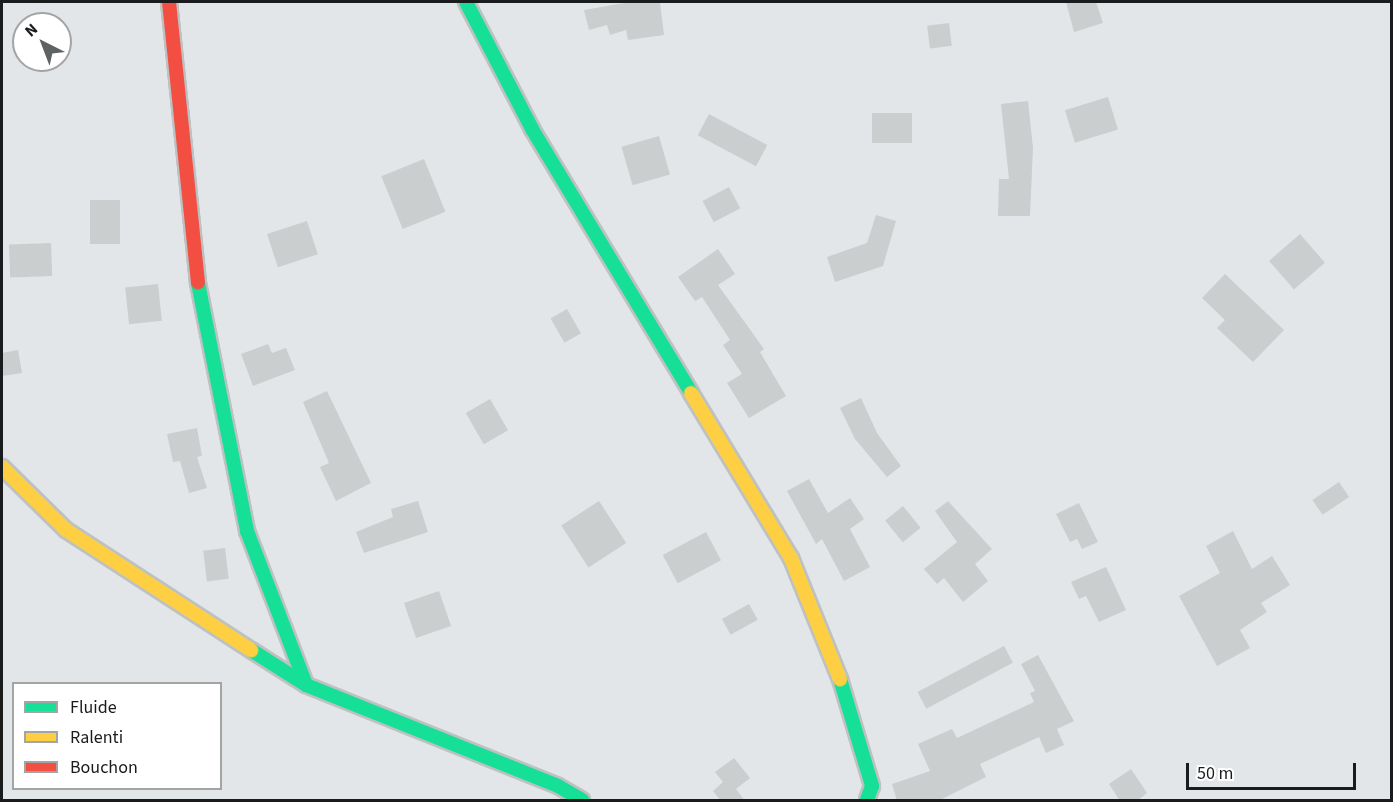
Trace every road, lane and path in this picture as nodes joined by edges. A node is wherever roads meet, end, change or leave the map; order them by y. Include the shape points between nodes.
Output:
1 (169, 2) edge
2 (466, 2) edge
3 (2, 466) edge
4 (306, 686) junction
5 (582, 801) edge
6 (867, 801) edge

1 - 4 street via 186,195 207,343 247,531
2 - 6 street via 532,129 792,558 854,714 872,786
3 - 4 street via 66,530
4 - 5 street via 558,786

